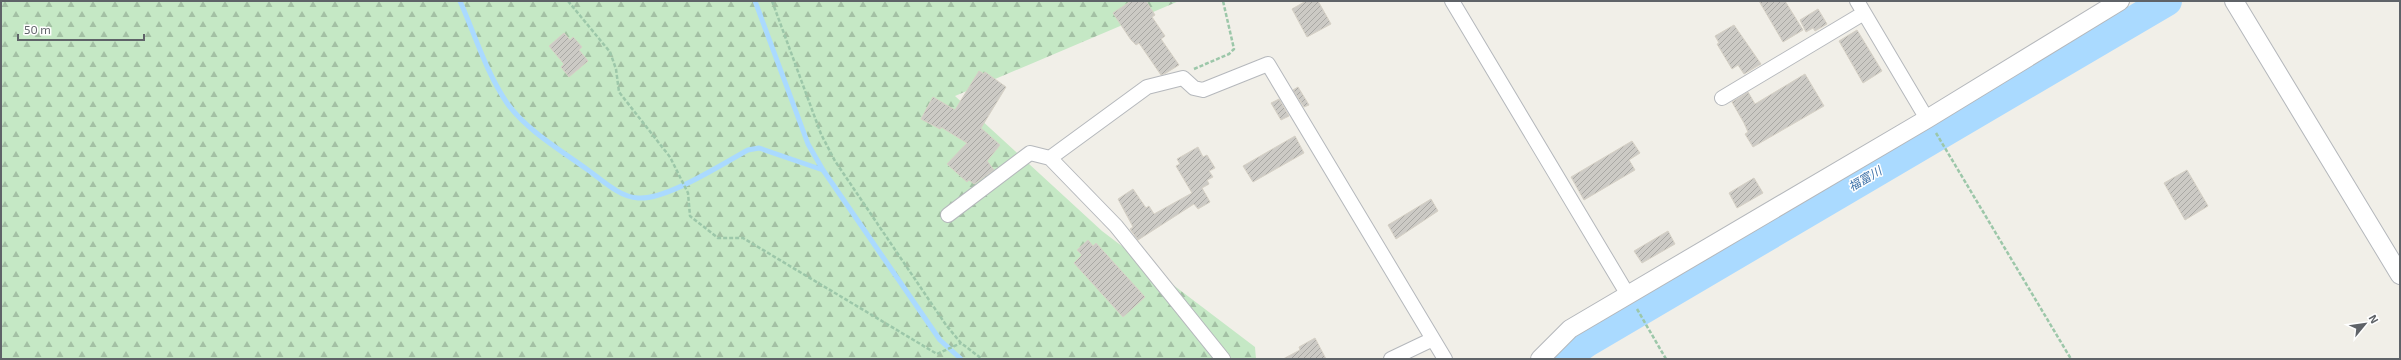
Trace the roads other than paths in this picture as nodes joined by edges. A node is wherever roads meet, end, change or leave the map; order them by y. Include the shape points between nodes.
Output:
1 (1452, 1) edge
2 (2120, 1) edge
3 (2234, 1) edge
4 (1860, 7) edge
5 (1722, 98) dead end
6 (1930, 123) junction
7 (1050, 158) junction
8 (948, 215) dead end
9 (2400, 275) edge
10 (1631, 301) junction
11 (1433, 340) junction
12 (1223, 359) edge
13 (1391, 359) edge
14 (1445, 359) edge
15 (1540, 359) edge

1 - 10 street
2 - 6 street
3 - 9 street
4 - 5 street
4 - 6 street
6 - 10 street
7 - 8 street via 1030,153
7 - 11 street via 1147,87 1183,78 1194,88 1203,90 1268,64
7 - 12 street via 1116,226
10 - 15 street via 1570,329
11 - 13 street
11 - 14 street

